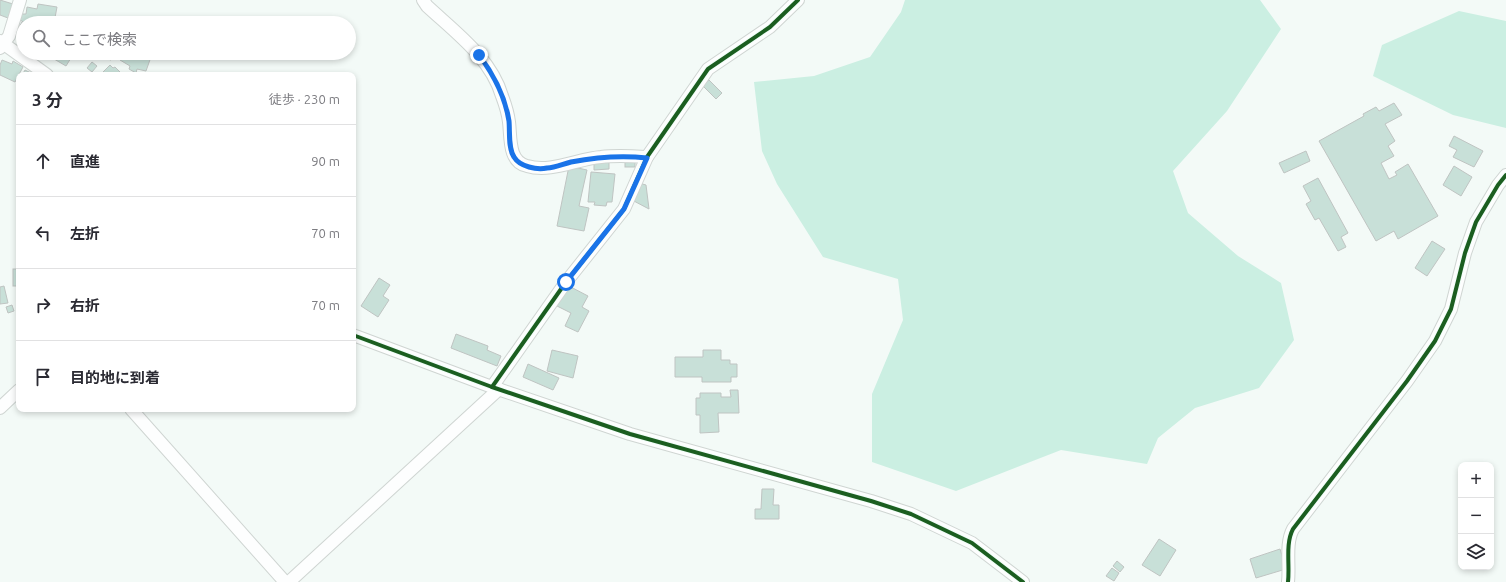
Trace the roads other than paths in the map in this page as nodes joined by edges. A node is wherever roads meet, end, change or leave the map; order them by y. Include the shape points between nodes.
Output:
1 (20, 0) edge
2 (423, 0) edge
3 (798, 0) edge
4 (2, 44) edge
5 (16, 54) edge
6 (25, 60) edge
7 (43, 72) edge
8 (647, 158) junction
9 (1506, 175) edge
10 (356, 336) edge
11 (496, 388) junction
12 (16, 393) edge
13 (0, 408) edge
14 (134, 412) edge
15 (286, 582) edge
16 (289, 582) edge
17 (1023, 582) edge
18 (1288, 582) edge

1 - 4 street
2 - 8 street via 479,55 491,72 502,94 509,120 514,157 525,166 547,168 622,155
3 - 8 street via 770,27 708,69
4 - 5 street
6 - 7 street
8 - 11 street via 624,209 566,282
9 - 18 street via 1476,222 1451,308 1435,341 1293,529 1288,539
10 - 11 street
11 - 16 street
11 - 17 street via 630,434 911,514 972,543
12 - 13 street
14 - 15 street

